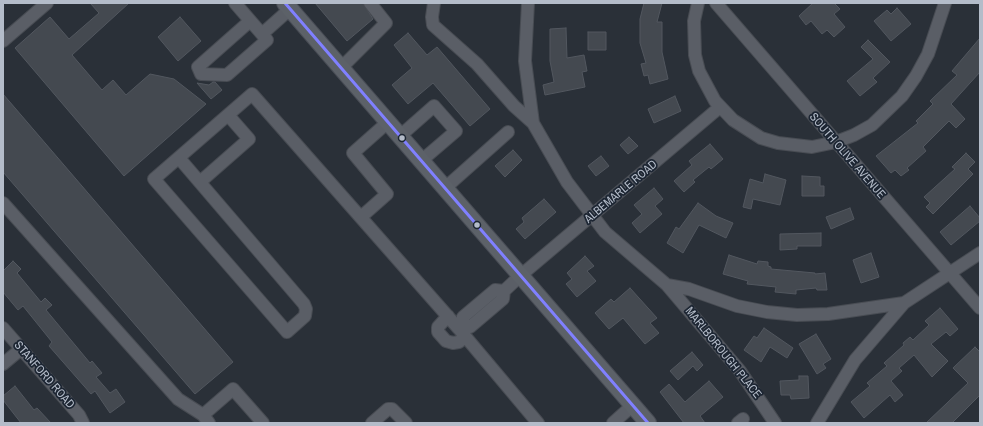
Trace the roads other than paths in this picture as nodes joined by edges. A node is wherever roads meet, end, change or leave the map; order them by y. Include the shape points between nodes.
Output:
1 (47, 3) edge
2 (235, 3) edge
3 (370, 3) edge
4 (434, 3) edge
5 (528, 3) edge
6 (698, 3) edge
7 (716, 3) edge
8 (945, 3) edge
9 (288, 6) edge
10 (250, 21) junction
11 (262, 34) junction
12 (3, 41) edge
13 (341, 68) junction
14 (720, 107) junction
15 (228, 115) junction
16 (388, 122) junction
17 (533, 123) junction
18 (508, 132) dead end
19 (400, 136) junction
20 (836, 142) junction
21 (179, 158) junction
22 (422, 161) junction
23 (200, 182) junction
24 (445, 188) junction
25 (3, 203) edge
26 (592, 216) junction
27 (361, 217) junction
28 (980, 253) edge
29 (949, 273) junction
30 (520, 276) junction
31 (667, 285) junction
32 (904, 303) junction
33 (980, 308) edge
34 (448, 316) junction
35 (3, 328) edge
36 (462, 330) junction
37 (21, 348) junction
38 (3, 364) edge
39 (633, 405) junction
40 (206, 419) edge
41 (83, 423) edge
42 (263, 423) edge
43 (372, 423) edge
44 (406, 423) edge
45 (538, 423) edge
46 (613, 423) edge
47 (648, 423) edge
48 (775, 423) edge
49 (817, 423) edge

1 - 12 street
2 - 10 street
3 - 13 street via 386,23
4 - 17 street via 433,25 477,64 514,106
5 - 17 street via 525,60
6 - 14 street via 694,20 695,55 706,87
7 - 20 street, SOUTH OLIVE AVENUE
8 - 20 street via 928,54 902,96 872,125
9 - 11 street
9 - 13 main road
10 - 11 street
10 - 11 street via 198,67 201,74 227,75 267,40
13 - 16 main road
14 - 20 street via 746,130 778,144 812,147
14 - 26 street, ALBEMARLE ROAD
15 - 21 street
15 - 23 street via 249,139
15 - 27 street via 252,94
16 - 19 main road
16 - 27 street via 353,153 387,194
17 - 26 street, MARLBOROUGH PLACE via 567,182
18 - 24 street
19 - 22 main road
19 - 22 street via 434,106 456,131
20 - 29 street, SOUTH OLIVE AVENUE
21 - 23 street
21 - 23 street via 154,179 287,332 304,316 304,304
22 - 24 main road
24 - 30 main road
25 - 40 street via 178,399
26 - 30 street, ALBEMARLE ROAD
26 - 31 street, MARLBOROUGH PLACE via 619,245
27 - 34 street
28 - 29 street
29 - 32 street
29 - 33 street, SOUTH OLIVE AVENUE
30 - 36 street, ALBEMARLE ROAD via 504,290 494,290 463,317
30 - 39 main road
31 - 32 street via 689,289 737,306 797,315 828,314
31 - 48 street, MARLBOROUGH PLACE via 740,371
32 - 49 street via 855,360
34 - 36 street
34 - 36 street via 438,327 438,332 446,341 459,342
35 - 37 street, STANFORD ROAD
36 - 45 street
37 - 38 street
37 - 41 street, STANFORD ROAD
39 - 46 street
39 - 47 main road
40 - 42 street via 233,389
43 - 44 street via 388,409 392,409

